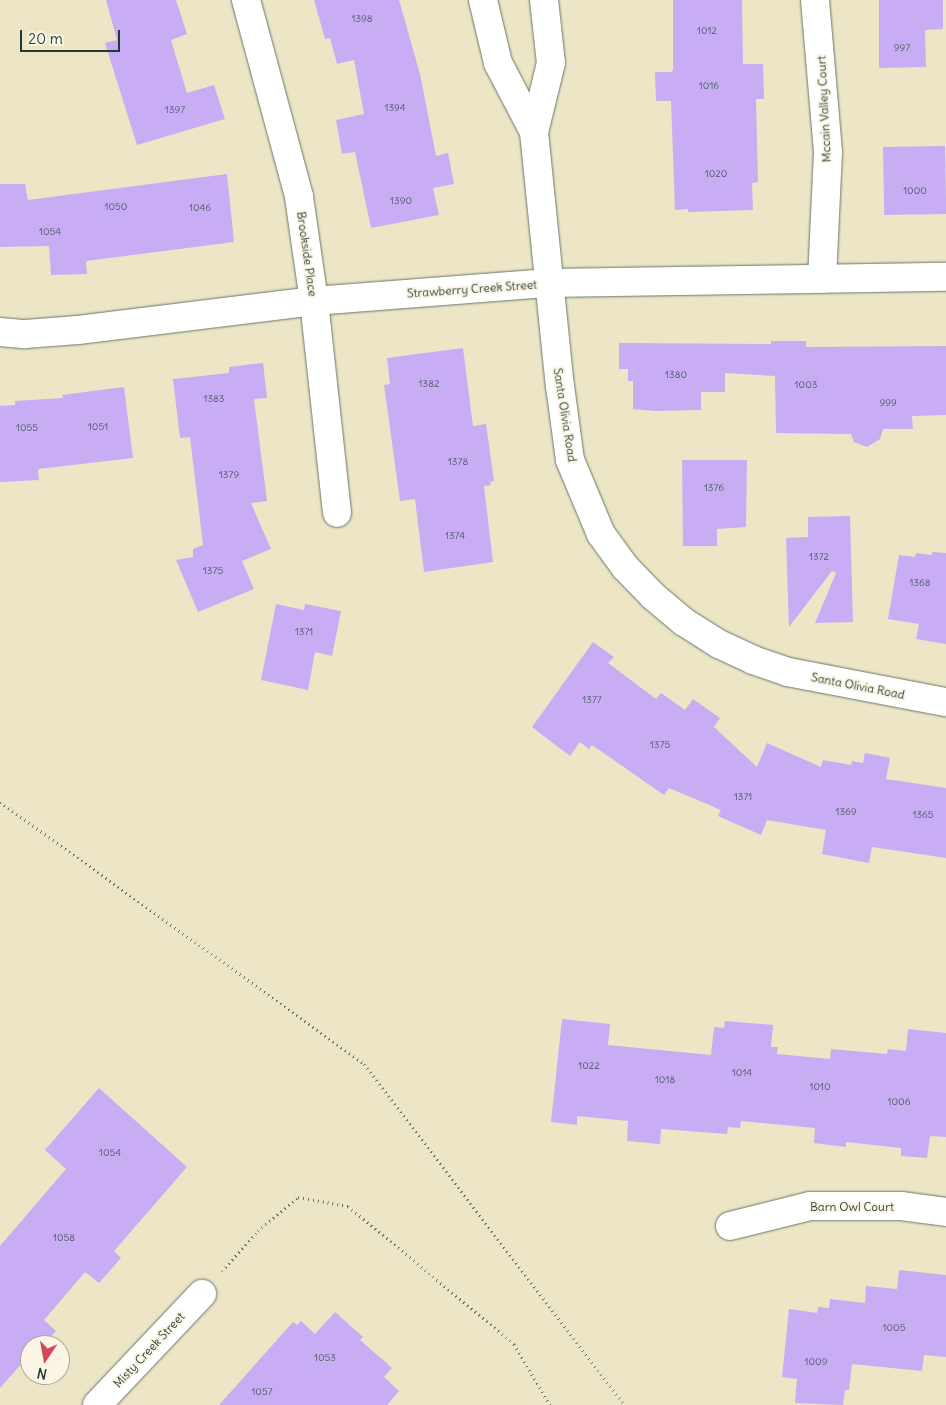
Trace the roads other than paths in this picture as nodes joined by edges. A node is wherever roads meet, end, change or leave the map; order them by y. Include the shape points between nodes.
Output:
1 (246, 0) edge
2 (483, 0) edge
3 (544, 0) edge
4 (815, 0) edge
5 (534, 132) junction
6 (946, 277) edge
7 (822, 279) junction
8 (549, 283) junction
9 (314, 301) junction
10 (0, 332) edge
11 (337, 513) dead end
12 (946, 702) edge
13 (946, 1212) edge
14 (730, 1226) dead end
15 (202, 1294) road end
16 (97, 1405) edge

1 - 9 street, Brookside Place via 299,197
2 - 5 street, Santa Olivia Road via 498,63
3 - 5 street, Santa Olivia Road via 551,63
4 - 7 street, Mccain Valley Court via 828,152
5 - 8 street, Santa Olivia Road
6 - 7 street, Strawberry Creek Street
7 - 8 street, Strawberry Creek Street
8 - 9 street, Strawberry Creek Street
8 - 12 street, Santa Olivia Road via 570,460 601,534 625,567 653,596 704,635 753,660 825,681
9 - 10 street, Strawberry Creek Street via 78,330 25,334
9 - 11 street, Brookside Place
13 - 14 street, Barn Owl Court via 901,1206 810,1206
15 - 16 street, Misty Creek Street

